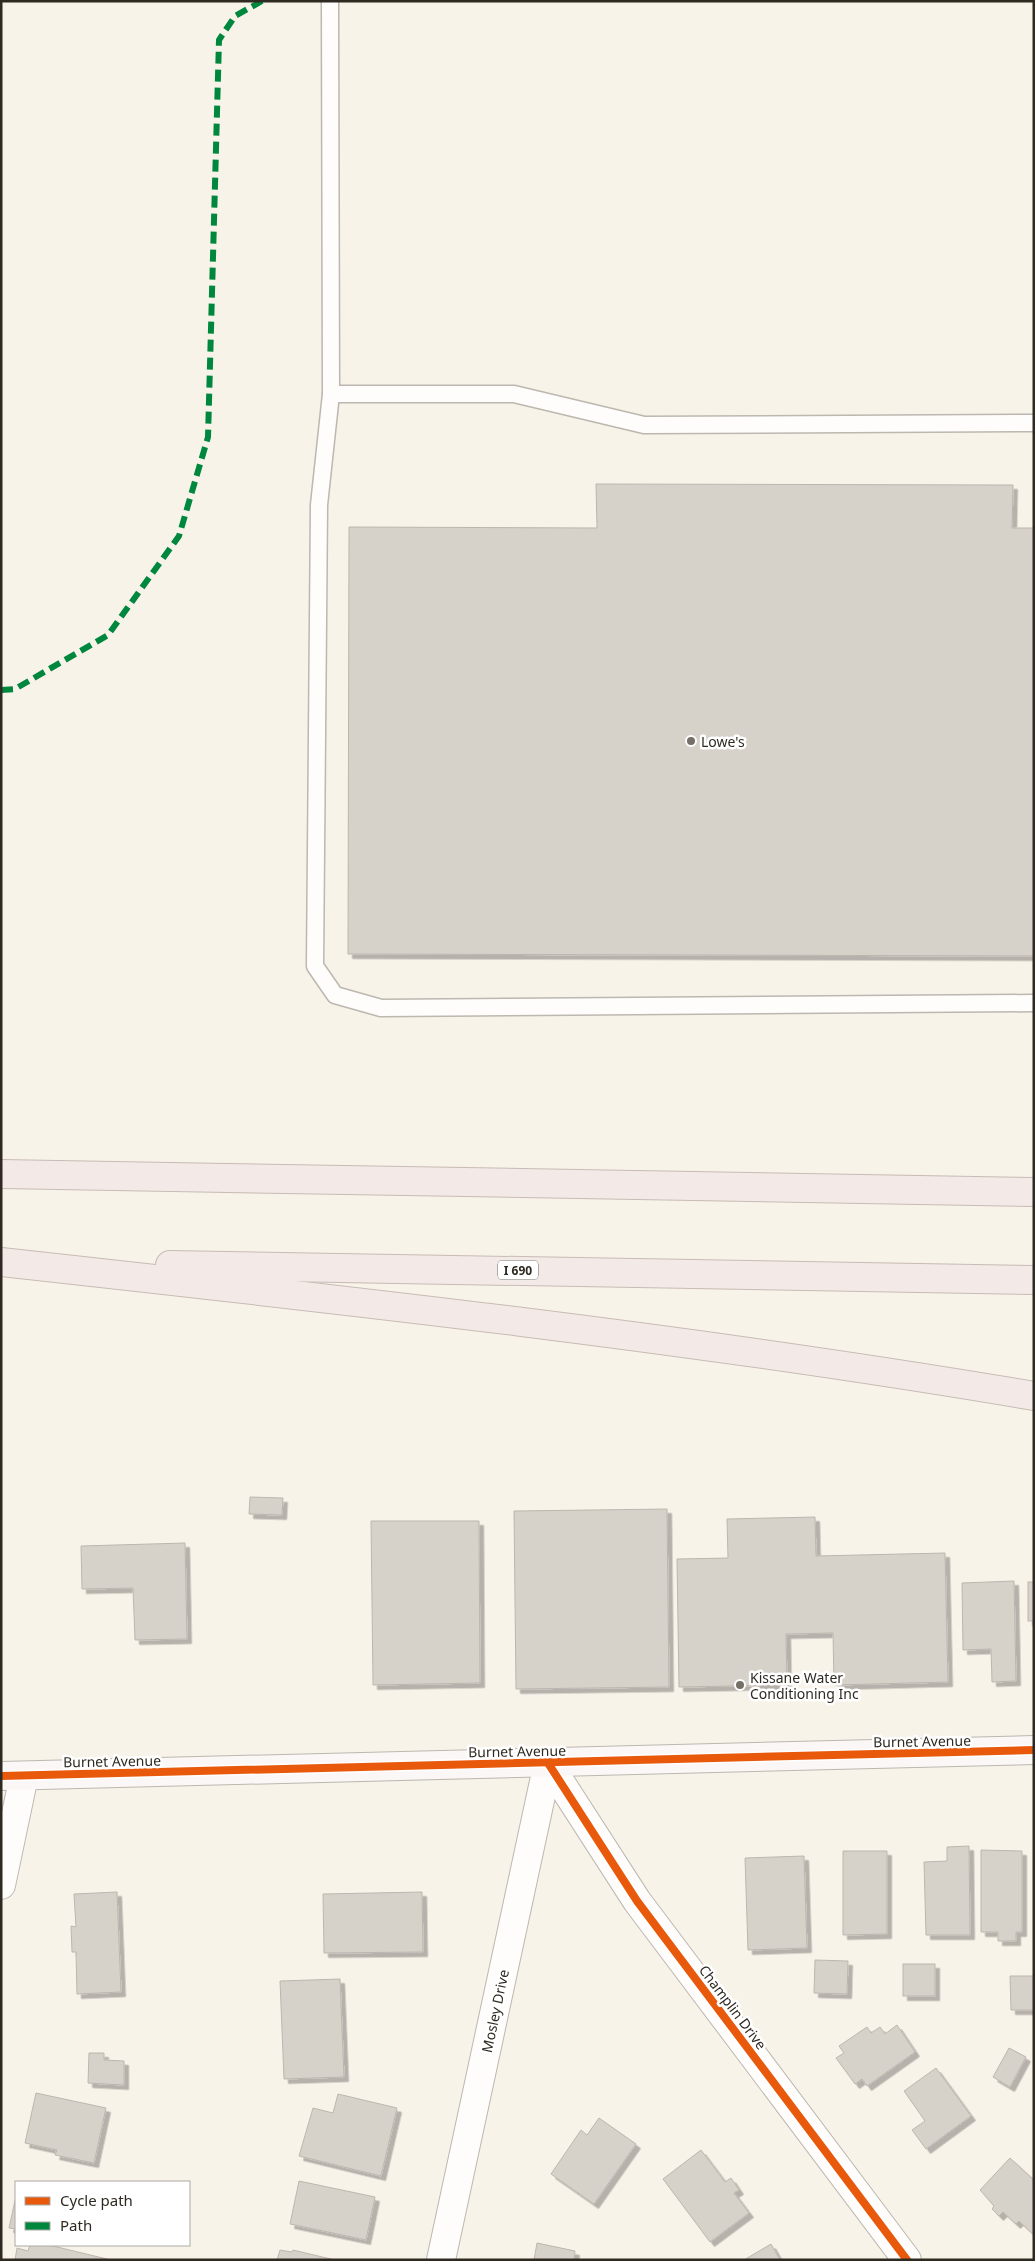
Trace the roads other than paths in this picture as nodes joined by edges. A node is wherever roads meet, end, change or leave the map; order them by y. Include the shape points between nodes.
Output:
1 (330, 1) edge
2 (331, 394) junction
3 (1034, 423) edge
4 (1034, 1003) edge
5 (1, 1174) edge
6 (1034, 1192) edge
7 (1, 1262) edge
8 (1034, 1280) edge
9 (1034, 1396) edge
10 (1034, 1750) edge
11 (548, 1763) junction
12 (13, 1776) edge
13 (1, 1884) edge
14 (442, 2260) edge
15 (906, 2260) edge

1 - 2 lane
2 - 3 lane via 514,394 644,425
2 - 4 lane via 319,505 315,966 335,995 381,1008
5 - 6 highway
7 - 8 highway, I 690
7 - 9 highway via 416,1307 896,1372
10 - 11 street, Burnet Avenue
11 - 12 street, Burnet Avenue
11 - 14 street, Mosley Drive
11 - 15 street, Champlin Drive via 637,1901
12 - 13 street

